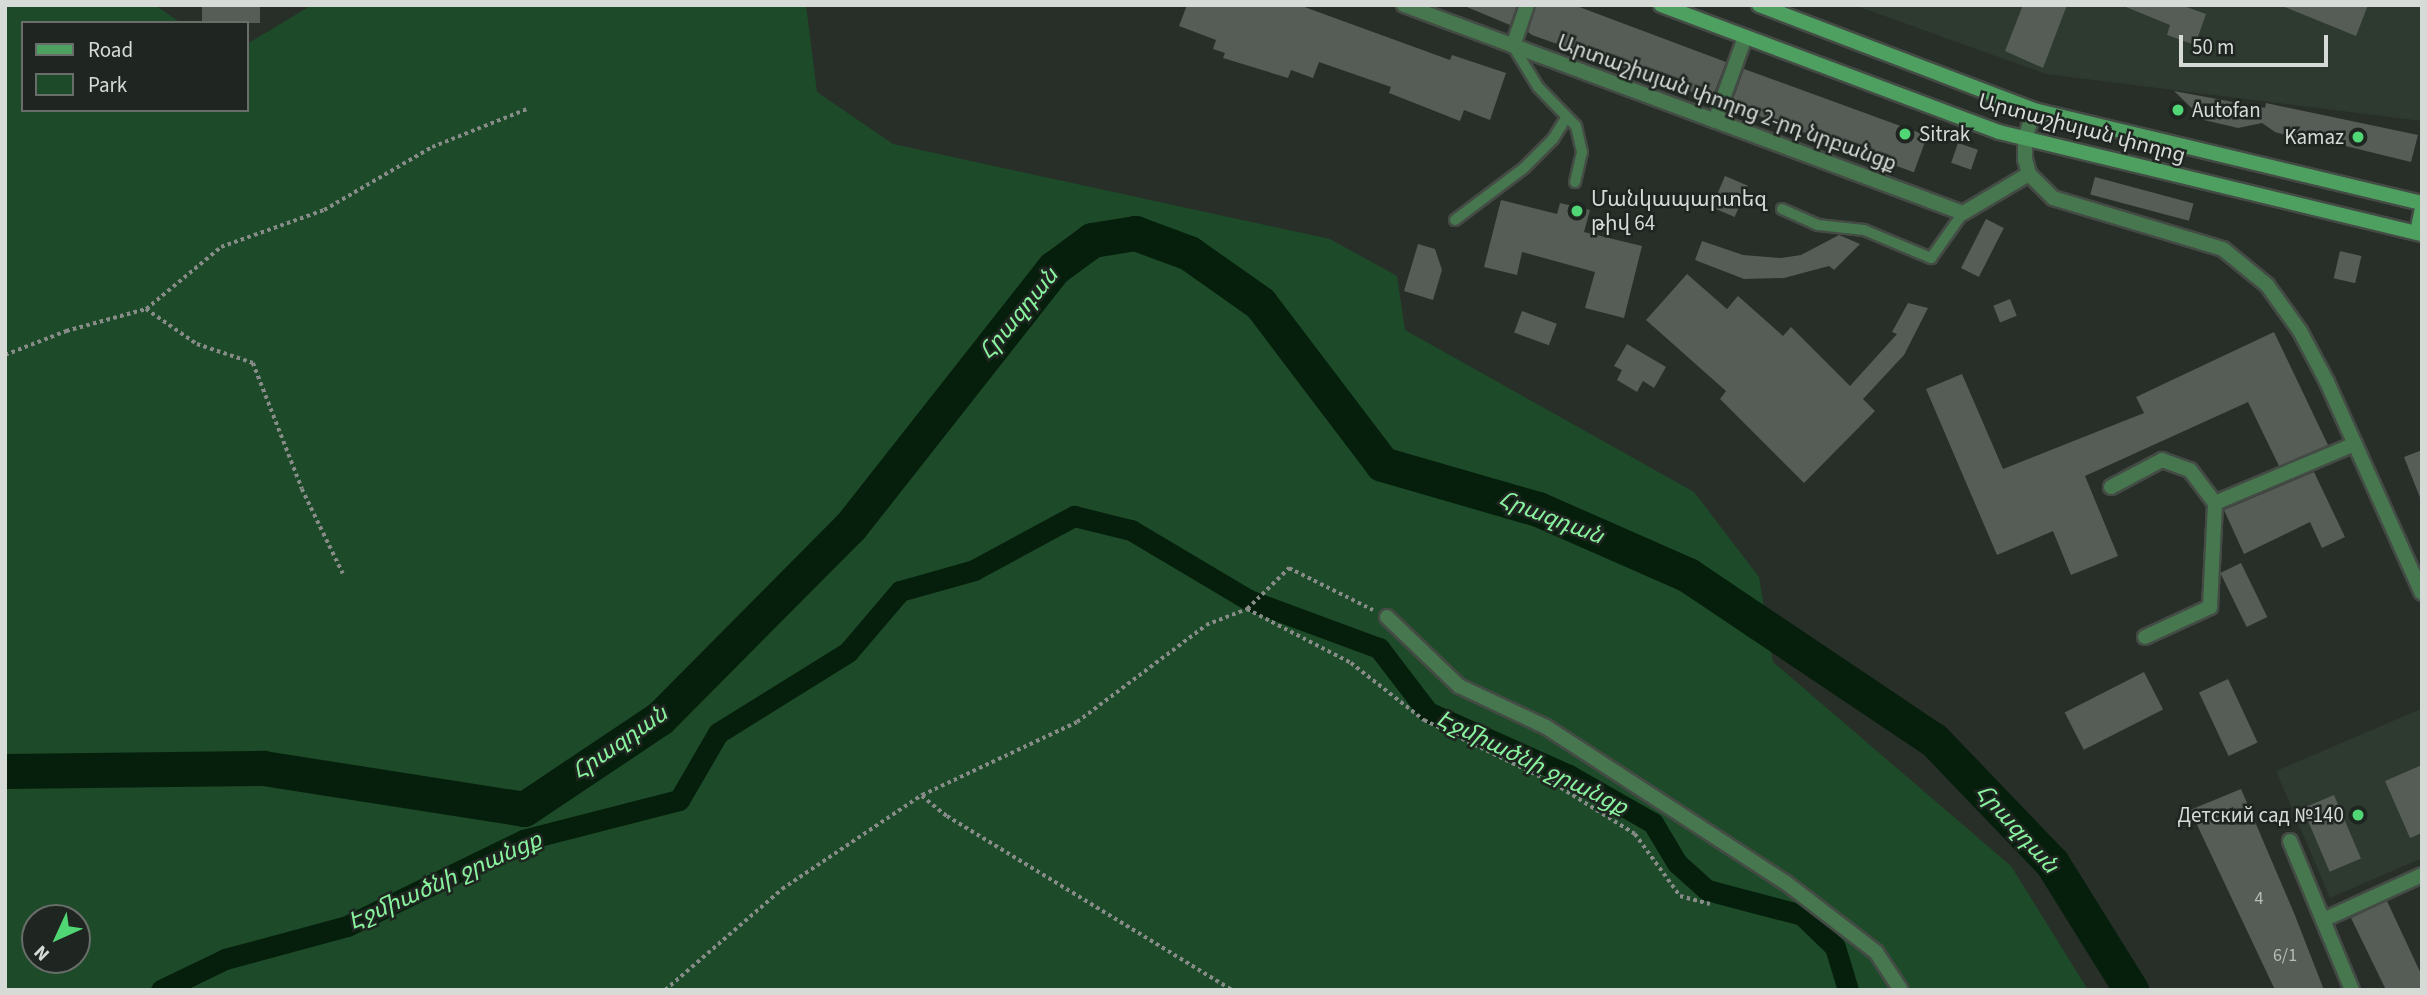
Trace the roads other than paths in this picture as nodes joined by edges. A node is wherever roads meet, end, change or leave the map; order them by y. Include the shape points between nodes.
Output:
1 (1404, 5) edge
2 (1527, 5) edge
3 (1661, 5) edge
4 (1759, 5) edge
5 (1745, 37) junction
6 (1513, 46) junction
7 (2034, 110) junction
8 (1567, 117) junction
9 (1715, 121) junction
10 (2025, 139) junction
11 (2029, 174) junction
12 (1575, 182) dead end
13 (2422, 206) edge
14 (1782, 209) dead end
15 (1963, 213) junction
16 (1455, 220) dead end
17 (2419, 233) edge
18 (2355, 444) junction
19 (2111, 487) dead end
20 (2215, 503) junction
21 (2422, 593) edge
22 (1387, 617) road end
23 (2144, 636) dead end
24 (2290, 841) dead end
25 (2422, 876) edge
26 (2323, 920) junction
27 (1901, 990) edge
28 (2353, 990) edge

1 - 6 street, Արտաշիսյան փողոց 2-րդ նրբանցք
2 - 6 street
3 - 5 main road, Արտաշիսյան փողոց
4 - 7 main road, Արտաշիսյան փողոց
5 - 9 street
5 - 10 main road, Արտաշիսյան փողոց
6 - 8 lane via 1538,87
6 - 9 street, Արտաշիսյան փողոց 2-րդ նրբանցք
7 - 10 street
7 - 13 main road, Արտաշիսյան փողոց
8 - 12 lane via 1580,136
8 - 16 lane via 1524,168
9 - 15 street, Արտաշիսյան փողոց 2-րդ նրբանցք
10 - 11 street
10 - 17 main road, Արտաշիսյան փողոց
11 - 15 street
11 - 18 street via 2053,198 2223,249 2244,263 2267,285 2300,331
13 - 17 main road
14 - 15 lane via 1818,225 1864,230 1931,258
18 - 20 street
18 - 21 street
19 - 20 street via 2162,460 2190,470
20 - 23 street via 2210,607
22 - 27 street via 1459,687 1546,727 1785,882 1876,952
24 - 26 street
25 - 26 street
26 - 28 street

